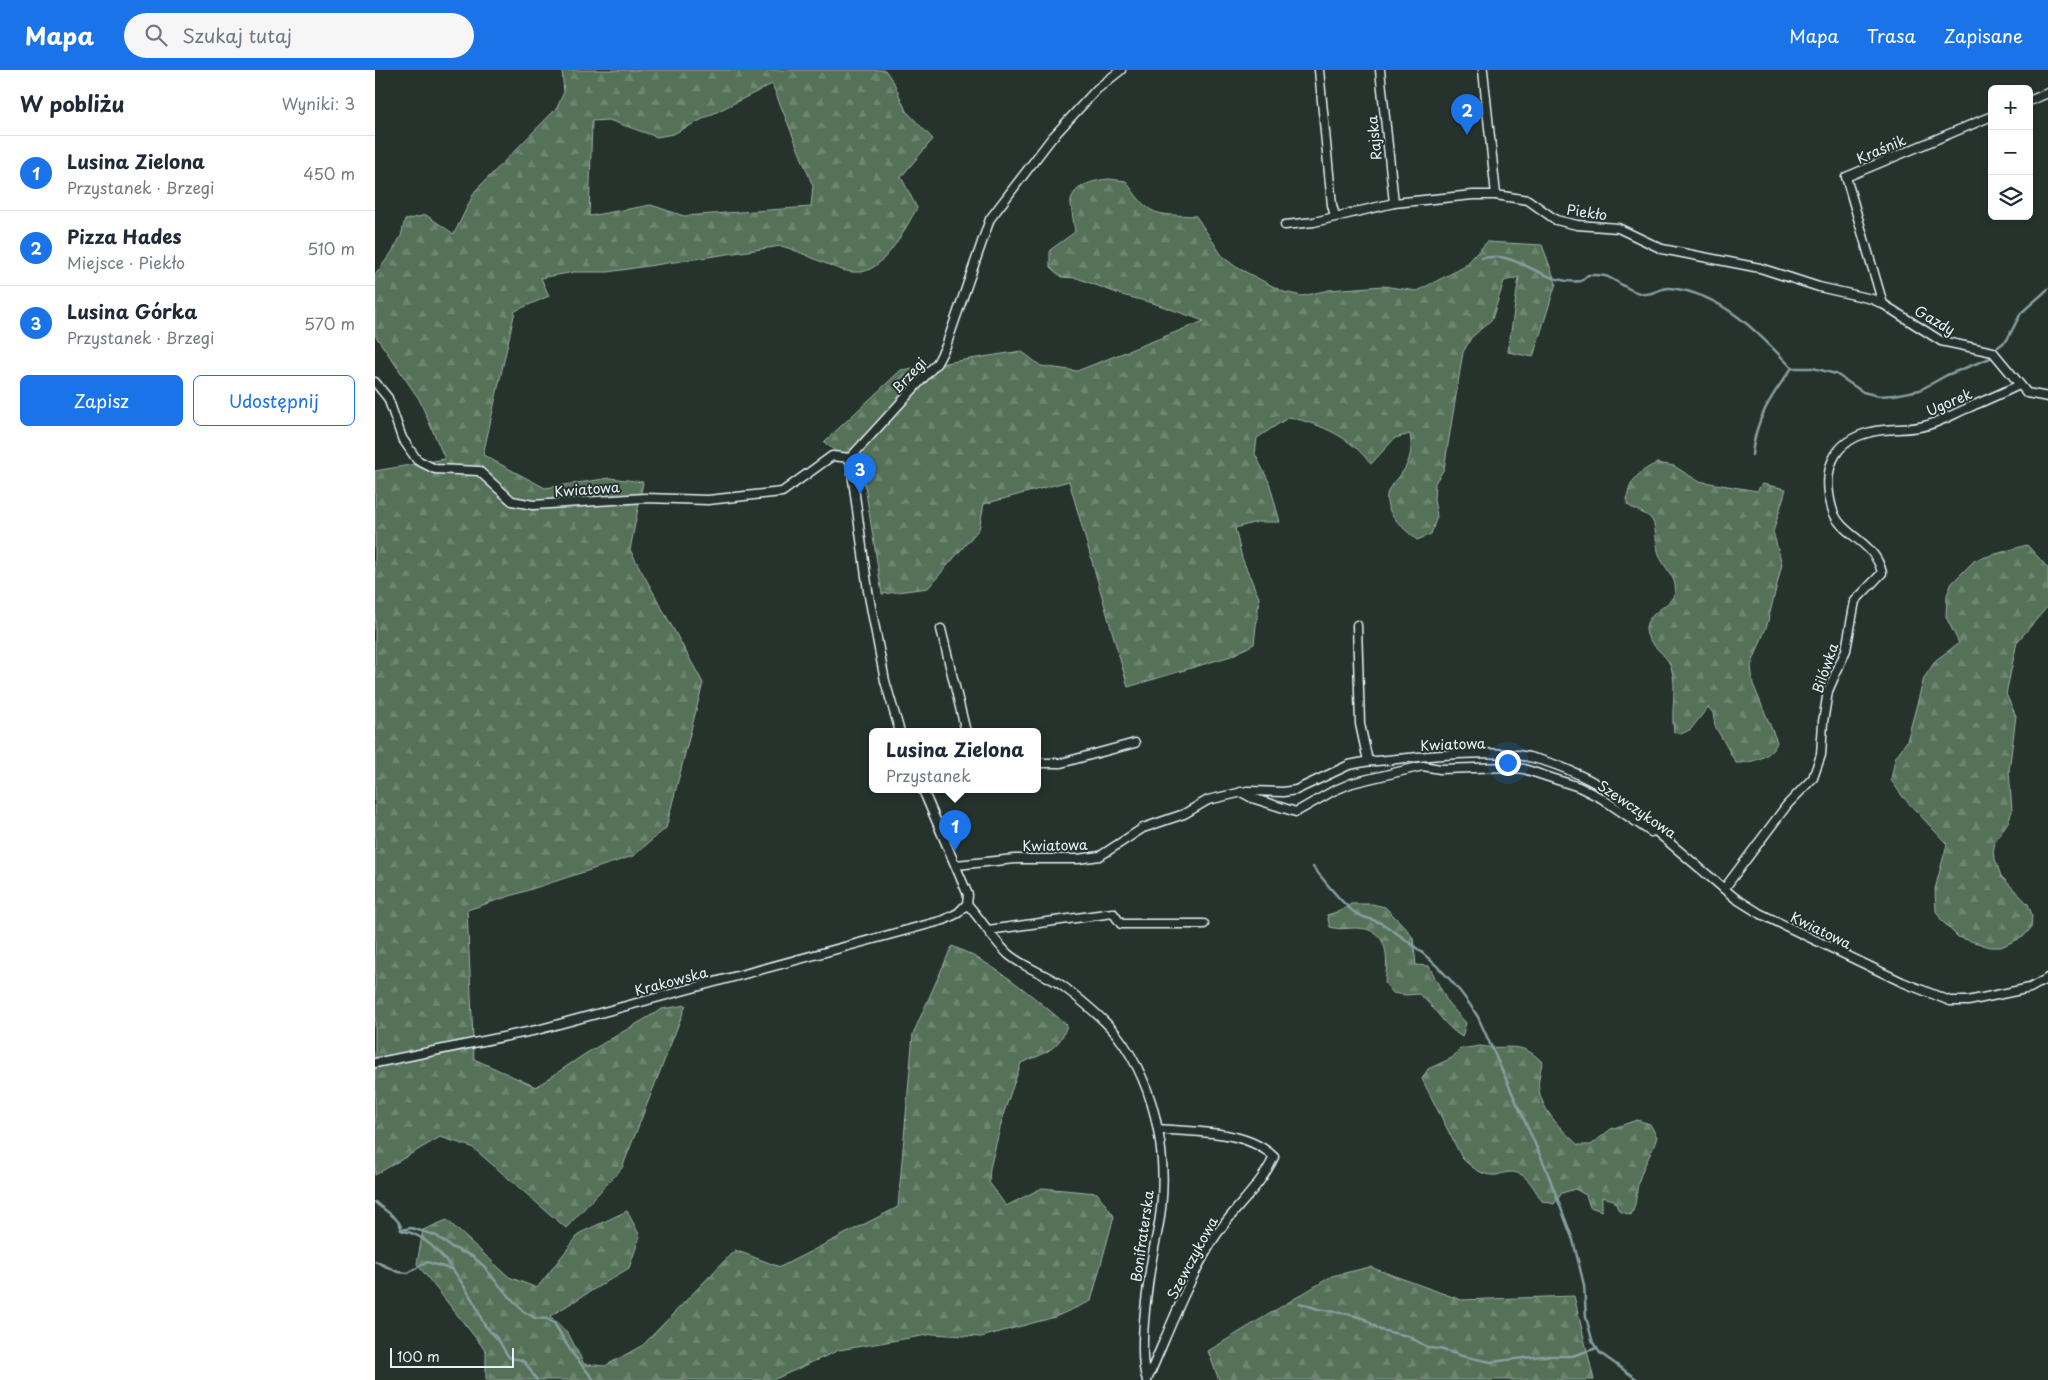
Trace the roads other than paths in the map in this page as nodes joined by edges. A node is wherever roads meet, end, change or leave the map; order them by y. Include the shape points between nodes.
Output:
1 (1121, 70) edge
2 (1319, 70) edge
3 (1380, 70) edge
4 (1483, 70) edge
5 (2048, 93) edge
6 (2033, 99) edge
7 (1988, 118) edge
8 (1496, 195) junction
9 (1394, 203) junction
10 (1335, 216) junction
11 (1285, 225) dead end
12 (1883, 304) junction
13 (375, 382) edge
14 (2019, 385) junction
15 (2048, 397) edge
16 (1834, 454) joint
17 (850, 458) junction
18 (1357, 626) dead end
19 (941, 629) dead end
20 (899, 728) edge
21 (965, 728) edge
22 (1135, 743) dead end
23 (1369, 761) junction
24 (1041, 763) edge
25 (1241, 792) junction
26 (924, 793) edge
27 (1678, 849) junction
28 (956, 865) junction
29 (1724, 889) junction
30 (967, 904) junction
31 (1204, 924) dead end
32 (988, 930) junction
33 (2048, 978) edge
34 (375, 1063) edge
35 (1158, 1129) junction
36 (1147, 1380) edge

1 - 17 street, Brzegi via 1097,89 1051,139 989,219 946,346 937,363
2 - 10 street via 1331,205
3 - 9 street, Rajska
4 - 8 street
5 - 6 street
7 - 12 street, Kraśnik via 1846,177
8 - 9 street, Piekło
8 - 12 street, Piekło via 1528,200 1556,220 1618,228 1662,249 1760,268
9 - 10 street, Piekło
10 - 11 street, Piekło
12 - 14 street, Gazdy via 1941,341 1993,352
13 - 17 street, Kwiatowa via 389,398 402,438 417,460 435,470 479,471 512,500 533,505 645,498 708,500 781,492 832,456
14 - 15 street, Gazdy via 2027,393
14 - 16 street, Ugorek via 1927,426 1859,436
16 - 29 street, Bilówka via 1828,468 1835,518 1873,551 1882,573 1855,601 1846,650 1828,691 1821,755 1813,778 1787,805
17 - 20 street via 868,591 885,681
18 - 23 street via 1360,724
19 - 21 street
22 - 24 street via 1061,763
23 - 25 street, Kwiatowa via 1349,765 1296,790
23 - 27 street, Kwiatowa via 1482,755 1528,757 1585,776 1606,789
25 - 27 street, Szewczykowa via 1296,812 1351,783 1410,768 1509,767 1583,788
25 - 28 street, Kwiatowa via 1207,800 1184,814 1143,828 1099,856 1015,858
26 - 28 street
27 - 29 street, Kwiatowa
28 - 30 street via 968,895
29 - 33 street, Kwiatowa via 1759,913 1812,940 1950,1001 1968,1001 2030,988
30 - 32 street, Bonifraterska
30 - 34 street, Krakowska via 944,920 537,1030
31 - 32 street via 1121,924 1113,913
32 - 35 street, Bonifraterska via 1010,955 1062,986 1116,1034 1146,1086
35 - 36 street, Bonifraterska via 1162,1200 1146,1307 1144,1357
35 - 36 street, Szewczykowa via 1236,1137 1261,1145 1274,1157 1256,1186 1228,1217 1212,1242

